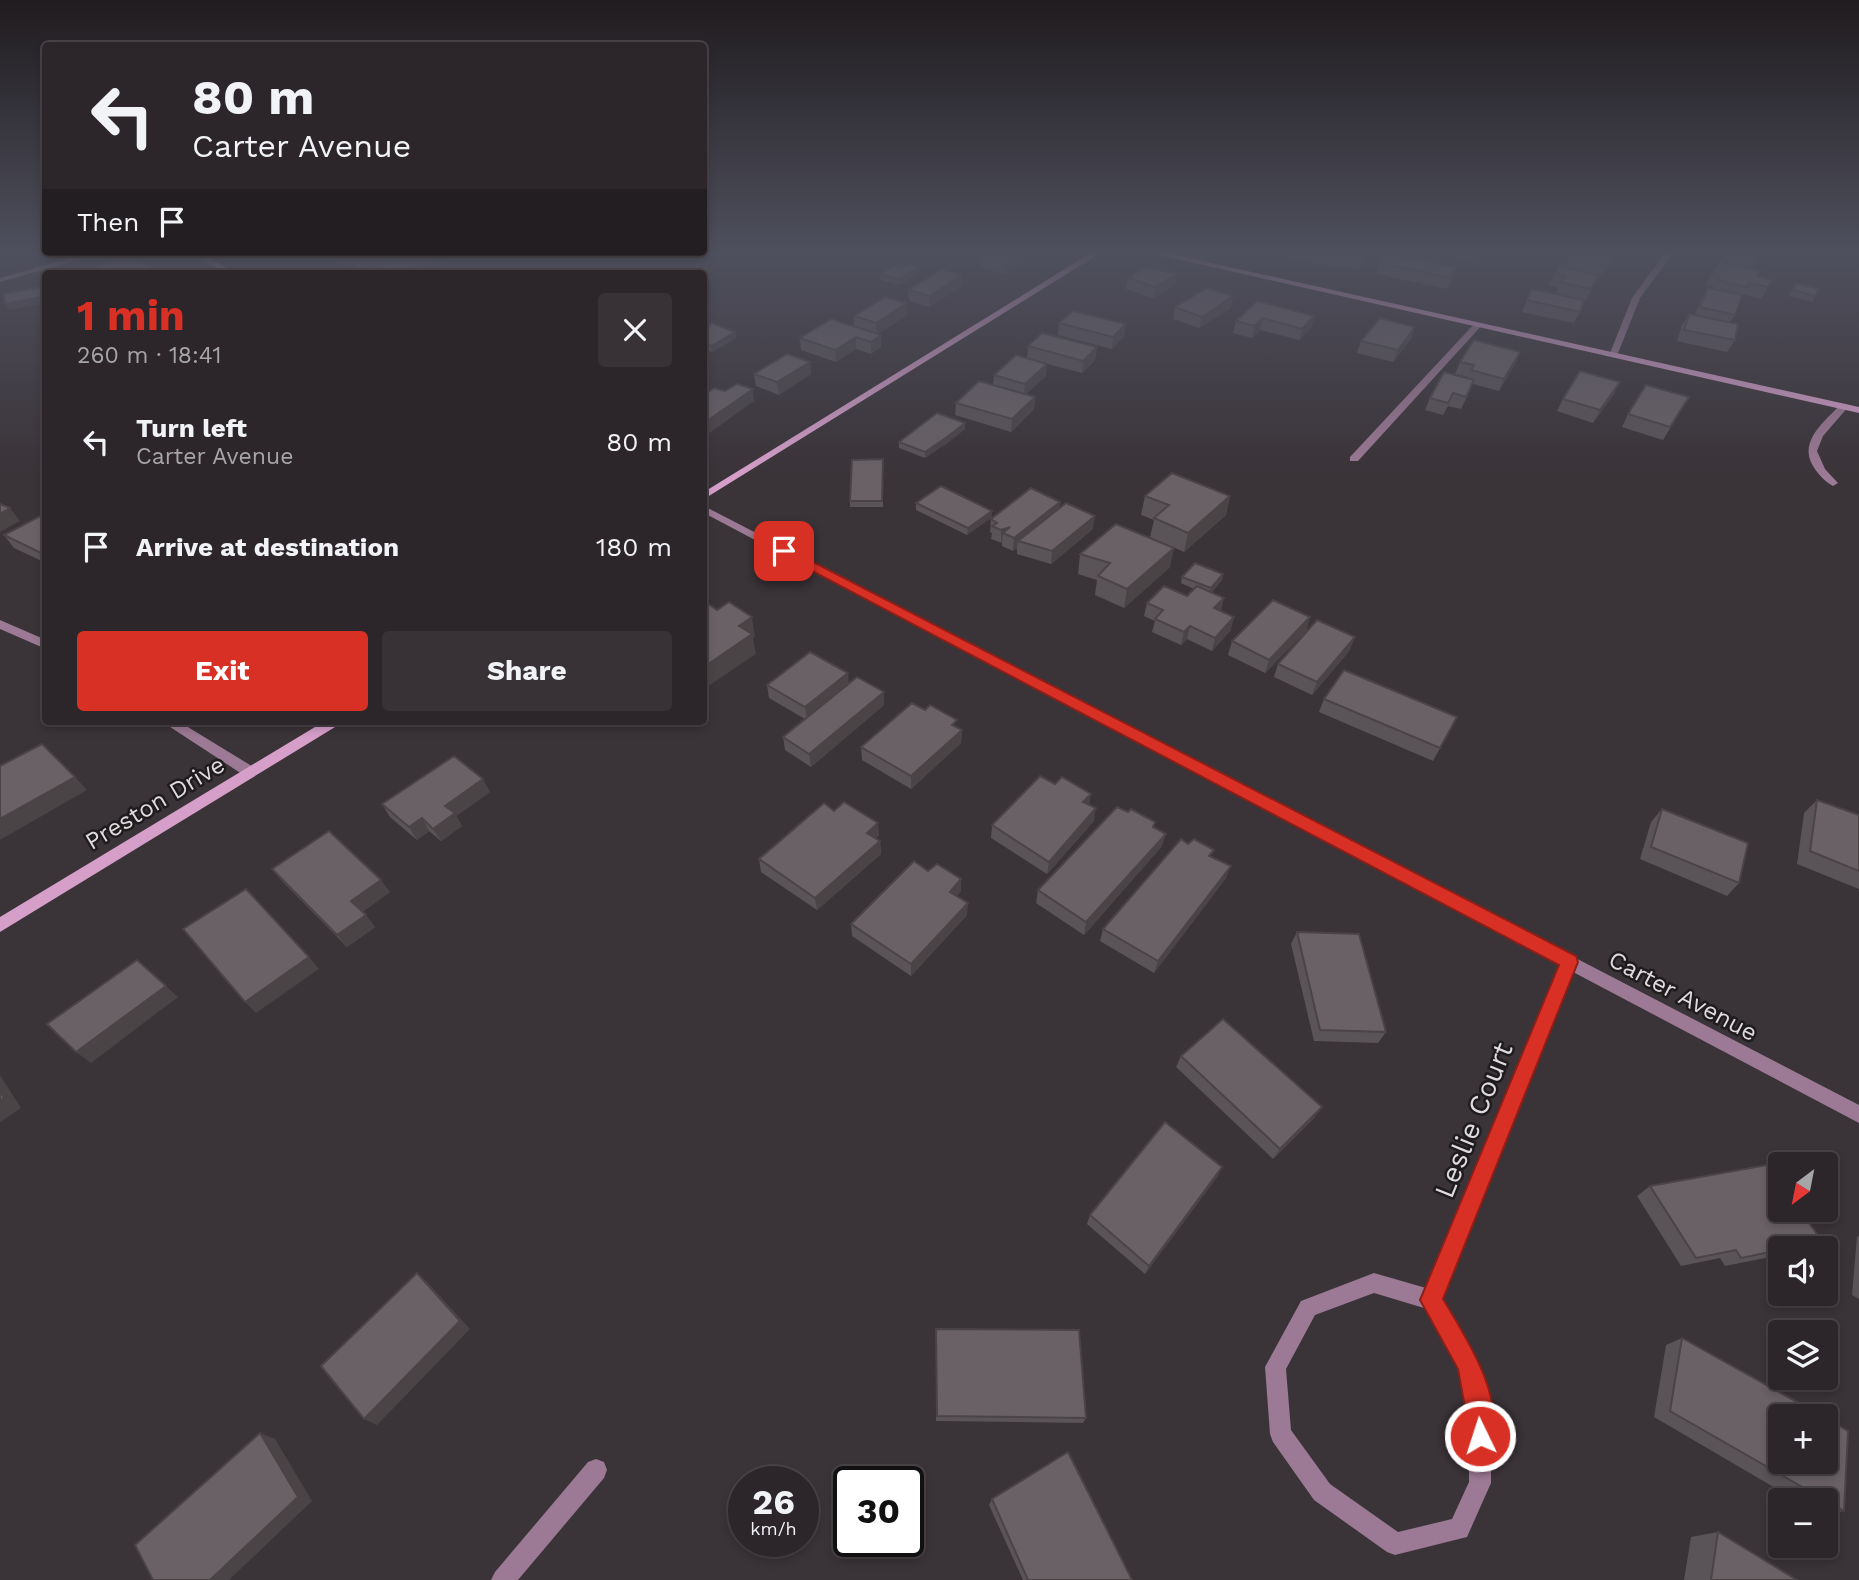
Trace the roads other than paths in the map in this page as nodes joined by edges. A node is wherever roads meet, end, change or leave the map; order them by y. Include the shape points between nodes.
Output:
1 (976, 328) edge
2 (1476, 328) edge
3 (1496, 328) edge
4 (1624, 328) edge
5 (1614, 354) junction
6 (1844, 406) junction
7 (1859, 410) edge
8 (1354, 459) dead end
9 (1833, 483) dead end
10 (707, 494) edge
11 (707, 511) edge
12 (0, 624) edge
13 (42, 643) edge
14 (175, 725) edge
15 (328, 725) edge
16 (250, 772) junction
17 (0, 925) edge
18 (1569, 962) junction
19 (1859, 1115) edge
20 (1431, 1300) junction
21 (596, 1470) dead end
22 (503, 1580) edge

1 - 10 street
2 - 8 street
3 - 5 street
4 - 5 street
5 - 6 street
6 - 7 street
6 - 9 street via 1813,440 1810,452 1816,468
11 - 18 street, Carter Avenue
12 - 13 street
14 - 16 street
15 - 16 street, Preston Drive
16 - 17 street, Preston Drive
18 - 19 street, Carter Avenue
18 - 20 street, Leslie Court
20 - 20 street via 1374,1283 1308,1307 1275,1367 1281,1434 1322,1492 1395,1544 1460,1529 1480,1483 1480,1413 1469,1365
21 - 22 street

